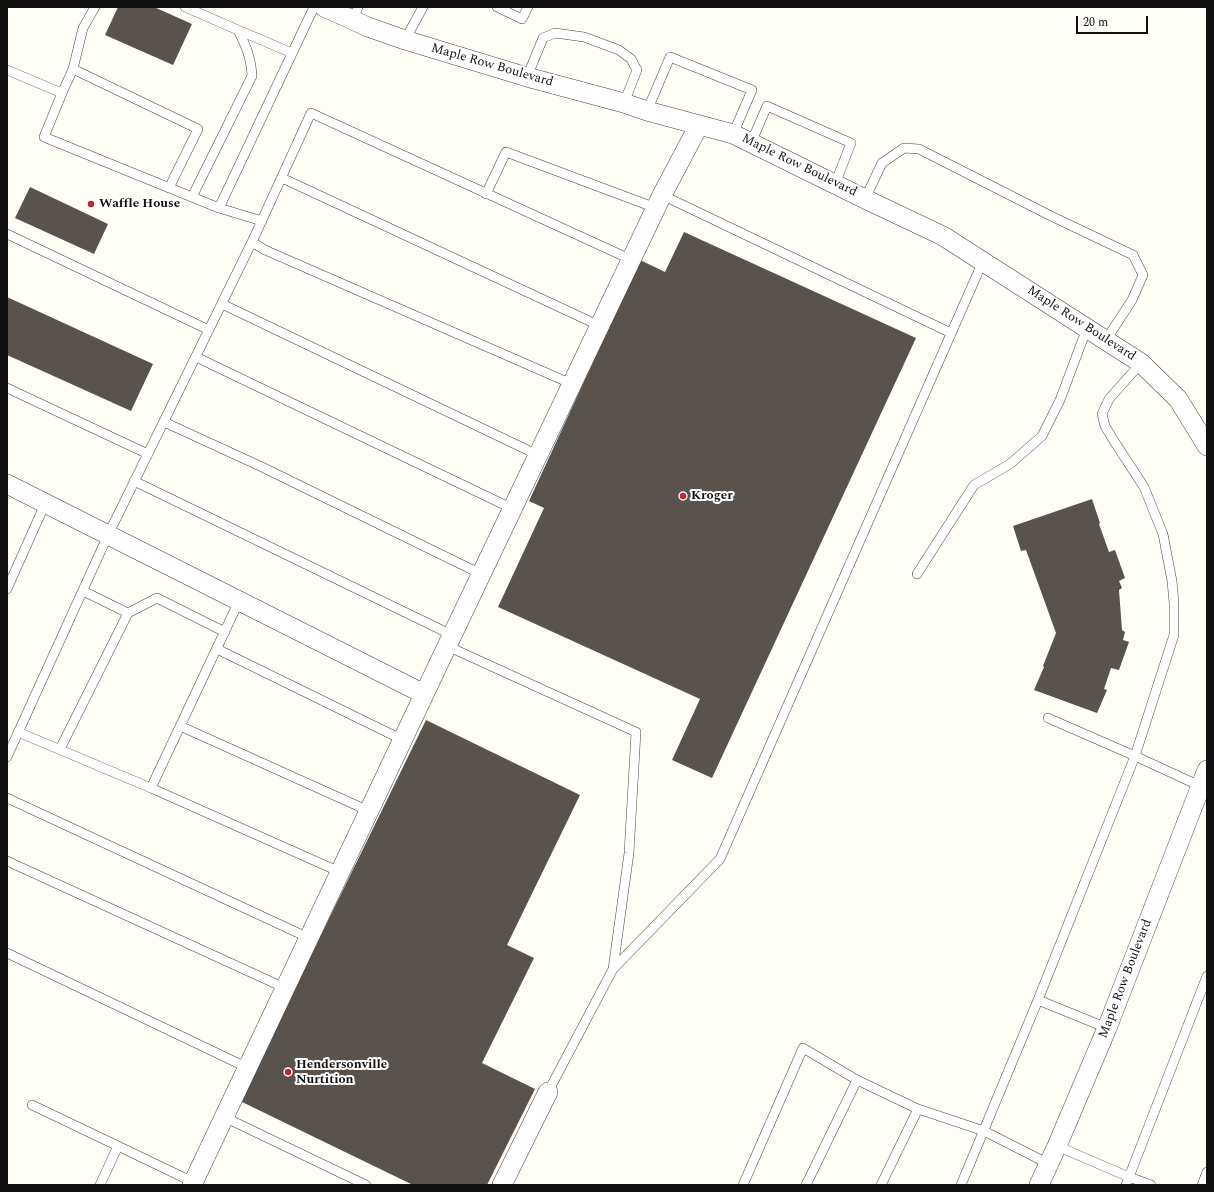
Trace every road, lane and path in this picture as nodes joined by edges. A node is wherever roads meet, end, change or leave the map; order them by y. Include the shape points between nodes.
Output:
1 (95, 7) edge
2 (185, 7) edge
3 (314, 7) edge
4 (324, 7) edge
5 (423, 7) edge
6 (497, 7) edge
7 (528, 7) edge
8 (356, 14) edge
9 (238, 30) junction
10 (405, 40) junction
11 (292, 53) junction
12 (73, 69) junction
13 (7, 70) edge
14 (527, 77) junction
15 (62, 93) junction
16 (624, 102) junction
17 (647, 110) junction
18 (699, 125) junction
19 (733, 134) junction
20 (752, 142) junction
21 (282, 178) junction
22 (835, 184) junction
23 (169, 188) junction
24 (486, 194) junction
25 (192, 197) junction
26 (865, 199) junction
27 (659, 201) junction
28 (218, 208) junction
29 (262, 221) junction
30 (7, 234) edge
31 (252, 242) junction
32 (632, 260) junction
33 (983, 262) junction
34 (222, 304) junction
35 (600, 326) junction
36 (1087, 328) junction
37 (209, 330) junction
38 (951, 333) junction
39 (1106, 340) junction
40 (196, 357) junction
41 (1140, 363) junction
42 (572, 384) junction
43 (7, 388) edge
44 (164, 422) junction
45 (1207, 446) edge
46 (148, 454) junction
47 (538, 455) junction
48 (134, 481) junction
49 (7, 484) edge
50 (46, 504) junction
51 (512, 509) junction
52 (108, 535) junction
53 (10, 573) edge
54 (481, 574) junction
55 (917, 574) dead end
56 (7, 589) edge
57 (83, 591) junction
58 (239, 601) junction
59 (128, 613) junction
60 (225, 632) junction
61 (450, 641) junction
62 (217, 649) junction
63 (424, 694) junction
64 (1048, 718) dead end
65 (180, 726) junction
66 (18, 732) junction
67 (403, 740) junction
68 (60, 749) junction
69 (1135, 756) junction
70 (7, 757) edge
71 (1203, 778) edge
72 (151, 788) junction
73 (7, 798) edge
74 (369, 811) junction
75 (7, 861) edge
76 (340, 872) junction
77 (309, 938) junction
78 (7, 953) edge
79 (612, 968) junction
80 (1207, 976) edge
81 (285, 988) junction
82 (1038, 1000) junction
83 (1107, 1028) junction
84 (248, 1068) junction
85 (857, 1080) junction
86 (548, 1092) joint
87 (32, 1106) dead end
88 (918, 1109) junction
89 (224, 1117) junction
90 (984, 1131) junction
91 (118, 1146) junction
92 (1057, 1146) junction
93 (1049, 1164) junction
94 (1207, 1172) edge
95 (1127, 1181) edge
96 (195, 1184) edge
97 (100, 1185) edge
98 (366, 1185) edge
99 (502, 1185) edge
100 (743, 1185) edge
101 (806, 1185) edge
102 (881, 1185) edge
103 (962, 1185) edge
104 (1038, 1185) edge
105 (1151, 1185) edge
106 (1202, 1185) edge

1 - 12 lane via 83,28
2 - 9 lane
3 - 11 lane
4 - 8 street, Maple Row Boulevard
5 - 10 lane
6 - 7 lane via 522,19
8 - 10 street, Maple Row Boulevard
9 - 11 lane
9 - 25 lane via 249,52 252,76
10 - 14 street, Maple Row Boulevard
11 - 28 lane
12 - 15 lane
12 - 23 lane via 198,129
13 - 15 lane
14 - 16 street, Maple Row Boulevard
14 - 16 lane via 543,38 555,33 584,37 619,50 631,59 637,70
15 - 23 lane via 44,137
16 - 17 street, Maple Row Boulevard
17 - 18 street, Maple Row Boulevard
17 - 19 lane via 670,57 752,90
18 - 19 street, Maple Row Boulevard
18 - 27 street
19 - 20 street, Maple Row Boulevard
20 - 22 street, Maple Row Boulevard
20 - 22 lane via 767,106 851,143
21 - 24 lane via 311,113
21 - 29 lane
21 - 35 lane
22 - 26 street, Maple Row Boulevard
23 - 25 lane
24 - 27 lane via 506,152
24 - 32 lane
25 - 28 lane
26 - 33 street, Maple Row Boulevard via 943,236
26 - 39 lane via 882,163 904,148 919,149 1133,255 1143,275 1132,300
27 - 32 street
27 - 38 lane
28 - 29 lane
29 - 31 lane
30 - 37 lane
31 - 34 lane
31 - 42 lane via 265,250
32 - 35 street
33 - 36 street, Maple Row Boulevard
33 - 38 lane
34 - 37 lane
34 - 47 lane
35 - 42 street
36 - 39 street, Maple Row Boulevard
36 - 55 lane via 1060,400 1042,436 1010,464 974,485
37 - 40 lane
38 - 79 lane via 720,859
39 - 41 street, Maple Row Boulevard
40 - 44 lane
40 - 51 lane
41 - 45 street, Maple Row Boulevard via 1178,399
41 - 69 lane via 1109,399 1102,414 1105,426 1144,487 1163,534 1173,588 1174,635
42 - 47 street
43 - 46 lane
44 - 46 lane
44 - 54 lane
46 - 48 lane
47 - 51 street
48 - 52 lane
48 - 61 lane
49 - 50 street
50 - 52 street
50 - 53 lane
51 - 54 street
52 - 57 lane
52 - 58 street
53 - 56 lane
54 - 61 street
57 - 59 lane
57 - 66 lane
58 - 60 lane
58 - 63 street
59 - 60 lane via 157,598
59 - 68 lane
60 - 62 lane
61 - 63 street
61 - 79 lane via 636,732 629,852
62 - 65 lane
62 - 67 lane
63 - 67 street
64 - 69 lane
65 - 72 lane
65 - 74 lane
66 - 68 lane
66 - 70 lane
67 - 74 street
68 - 72 lane
69 - 71 lane
69 - 82 lane
71 - 83 street, Maple Row Boulevard
72 - 76 lane
73 - 77 lane
74 - 76 street
75 - 81 lane
76 - 77 street
77 - 81 street
78 - 84 lane
79 - 86 lane
80 - 95 lane
81 - 84 street
82 - 83 lane
82 - 90 lane
83 - 92 street, Maple Row Boulevard
84 - 89 street
85 - 88 lane
85 - 100 lane via 802,1048
85 - 101 lane
86 - 99 street
87 - 91 lane
88 - 90 lane
88 - 102 lane
89 - 96 street
89 - 98 lane
90 - 93 lane
90 - 103 lane
91 - 96 lane
91 - 97 lane
92 - 93 street, Maple Row Boulevard
92 - 95 lane
93 - 104 street, Maple Row Boulevard
94 - 106 lane
95 - 105 lane

